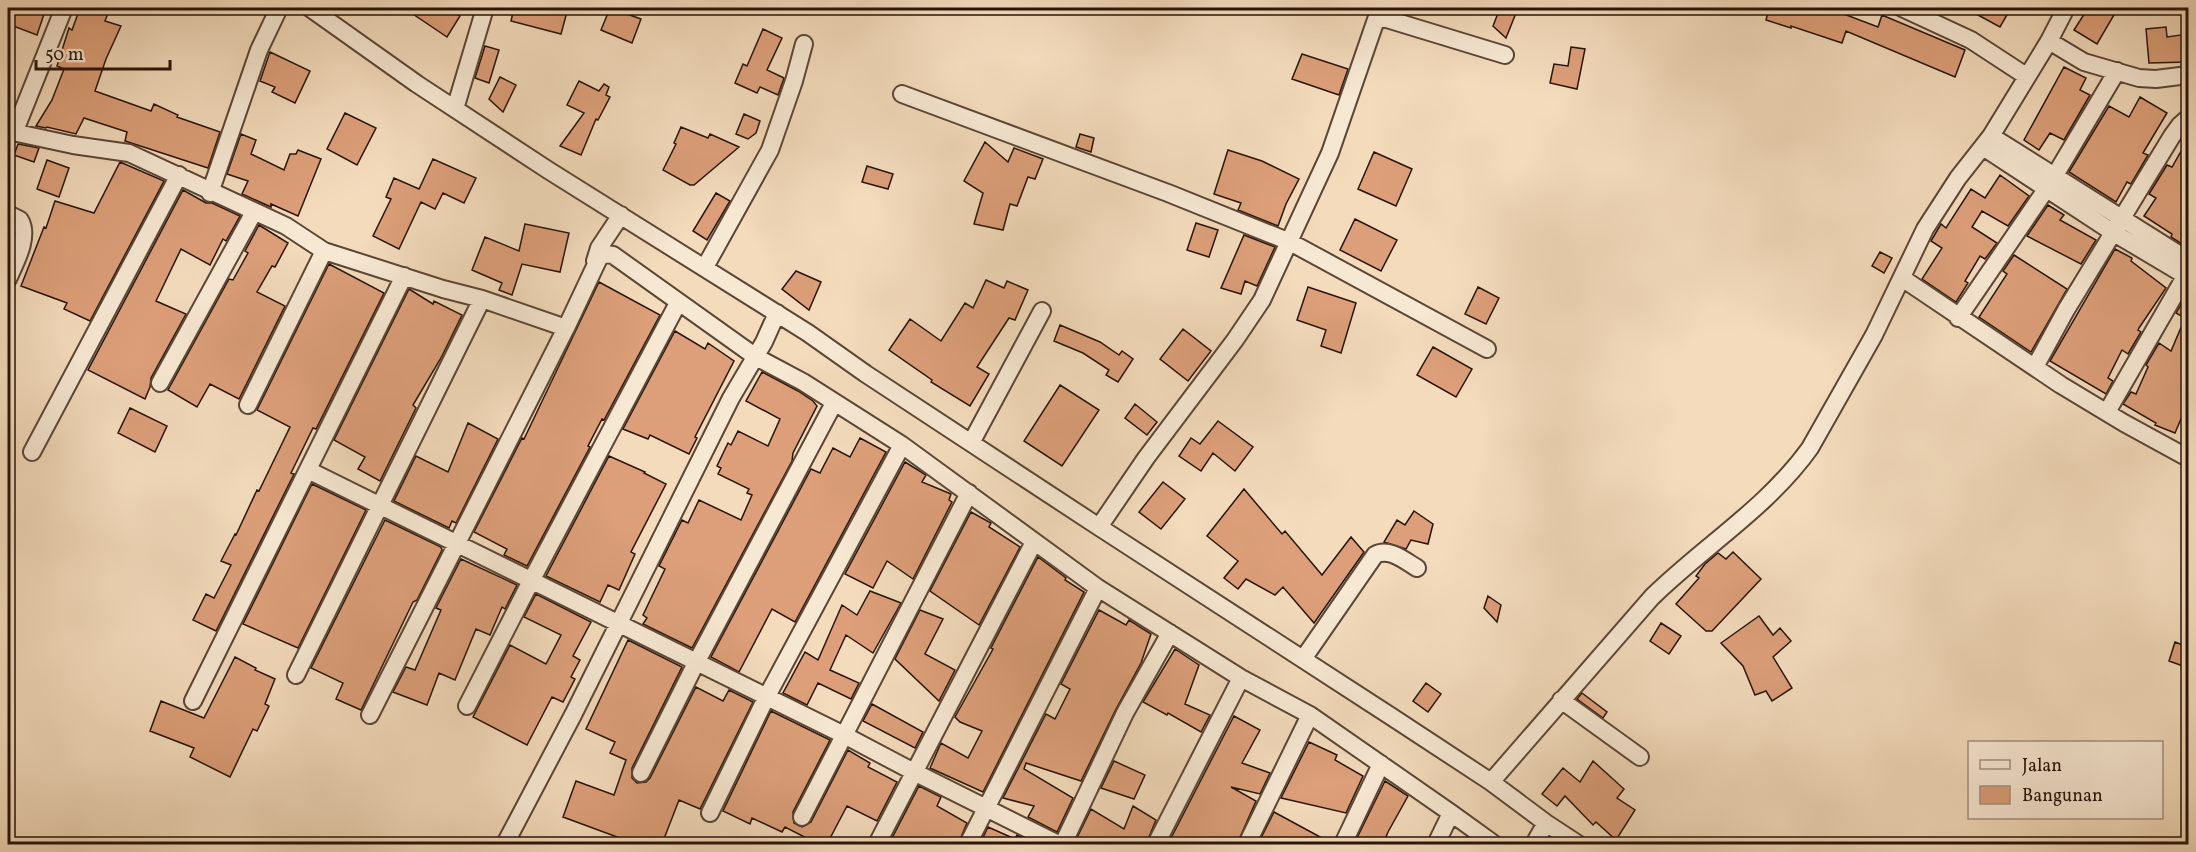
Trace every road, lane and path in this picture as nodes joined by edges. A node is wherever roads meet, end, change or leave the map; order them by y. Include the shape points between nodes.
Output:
1 (64, 8) edge
2 (279, 8) edge
3 (310, 8) edge
4 (485, 8) edge
5 (1902, 8) edge
6 (2066, 8) edge
7 (1378, 12) edge
8 (2049, 41) junction
9 (804, 44) dead end
10 (1505, 55) dead end
11 (2117, 71) junction
12 (2188, 75) edge
13 (2026, 76) junction
14 (902, 94) dead end
15 (455, 109) junction
16 (2188, 118) edge
17 (11, 132) edge
18 (1987, 142) junction
19 (179, 175) junction
20 (2051, 183) junction
21 (210, 193) junction
22 (254, 212) junction
23 (8, 214) edge
24 (621, 215) junction
25 (2119, 226) junction
26 (1290, 242) junction
27 (324, 251) junction
28 (594, 267) junction
29 (705, 267) junction
30 (2188, 270) edge
31 (404, 276) junction
32 (1902, 278) junction
33 (8, 279) edge
34 (482, 299) junction
35 (678, 303) junction
36 (1042, 311) dead end
37 (775, 317) junction
38 (1958, 318) junction
39 (566, 328) junction
40 (760, 349) junction
41 (1487, 349) dead end
42 (2035, 367) junction
43 (160, 383) dead end
44 (834, 403) junction
45 (248, 405) dead end
46 (2107, 412) junction
47 (971, 443) junction
48 (902, 445) junction
49 (32, 452) dead end
50 (2187, 453) edge
51 (308, 470) junction
52 (969, 493) junction
53 (381, 506) junction
54 (1099, 527) junction
55 (1034, 542) junction
56 (457, 543) junction
57 (1417, 568) dead end
58 (531, 581) junction
59 (1098, 588) junction
60 (618, 623) junction
61 (1170, 633) junction
62 (1303, 658) junction
63 (696, 663) junction
64 (296, 675) dead end
65 (1241, 678) junction
66 (766, 698) junction
67 (1560, 700) junction
68 (193, 701) dead end
69 (467, 706) dead end
70 (370, 715) dead end
71 (1310, 715) junction
72 (844, 735) junction
73 (1640, 757) dead end
74 (1381, 764) junction
75 (914, 772) junction
76 (641, 773) dead end
77 (1491, 783) junction
78 (986, 809) junction
79 (710, 813) dead end
80 (1451, 813) junction
81 (802, 817) dead end
82 (1544, 826) junction
83 (505, 844) edge
84 (877, 844) edge
85 (968, 844) edge
86 (1058, 844) edge
87 (1063, 844) edge
88 (1156, 844) edge
89 (1247, 844) edge
90 (1343, 844) edge
91 (1436, 844) edge
92 (1494, 844) edge
93 (1534, 844) edge
94 (1578, 844) edge

1 - 17 street
2 - 21 street via 259,50
3 - 15 street
4 - 15 street
5 - 13 street via 1971,40
6 - 8 street
7 - 10 street
7 - 26 street via 1330,153
8 - 11 street via 2084,62
8 - 13 street
9 - 29 street via 770,150
11 - 12 street via 2147,80
11 - 20 street
13 - 18 street
14 - 26 street
15 - 24 street
16 - 25 street via 2172,136
17 - 19 street via 121,151
18 - 20 street
18 - 32 street via 1925,229
19 - 21 street
19 - 49 street
20 - 25 street
20 - 38 street
21 - 22 street
22 - 27 street via 286,226
22 - 43 street
23 - 33 street via 20,220 24,229
24 - 28 street via 599,248
24 - 29 street
25 - 30 street
25 - 42 street
26 - 41 street
26 - 54 street via 1252,317
27 - 31 street
27 - 45 street
28 - 35 street via 603,254 613,255
28 - 39 street
29 - 37 street
30 - 46 street
31 - 34 street
31 - 51 street
32 - 38 street
32 - 67 street via 1810,448 1788,478 1652,597
34 - 39 street
34 - 53 street
35 - 40 street
35 - 58 street
36 - 47 street
37 - 40 street
37 - 47 street
38 - 42 street
39 - 56 street
40 - 44 street
40 - 60 street via 731,398
42 - 46 street
44 - 48 street
44 - 63 street
46 - 50 street
47 - 54 street
48 - 52 street
48 - 66 street
51 - 53 street
51 - 68 street
52 - 55 street
52 - 72 street
53 - 56 street
53 - 64 street
54 - 62 street
55 - 59 street
55 - 75 street
56 - 58 street
56 - 70 street
57 - 62 street via 1389,552 1373,558
58 - 60 street
58 - 69 street
59 - 61 street
59 - 78 street
60 - 63 street
60 - 83 street
61 - 65 street
61 - 87 street via 1125,712
62 - 77 street
63 - 66 street
63 - 76 street
65 - 71 street
65 - 88 street
66 - 72 street
66 - 79 street
67 - 73 street
67 - 77 street
71 - 74 street
71 - 89 street
72 - 75 street
72 - 81 street
74 - 80 street
74 - 90 street
75 - 78 street
75 - 84 street
77 - 82 street
78 - 85 street
78 - 86 street
80 - 91 street
80 - 92 street
82 - 93 street
82 - 94 street

